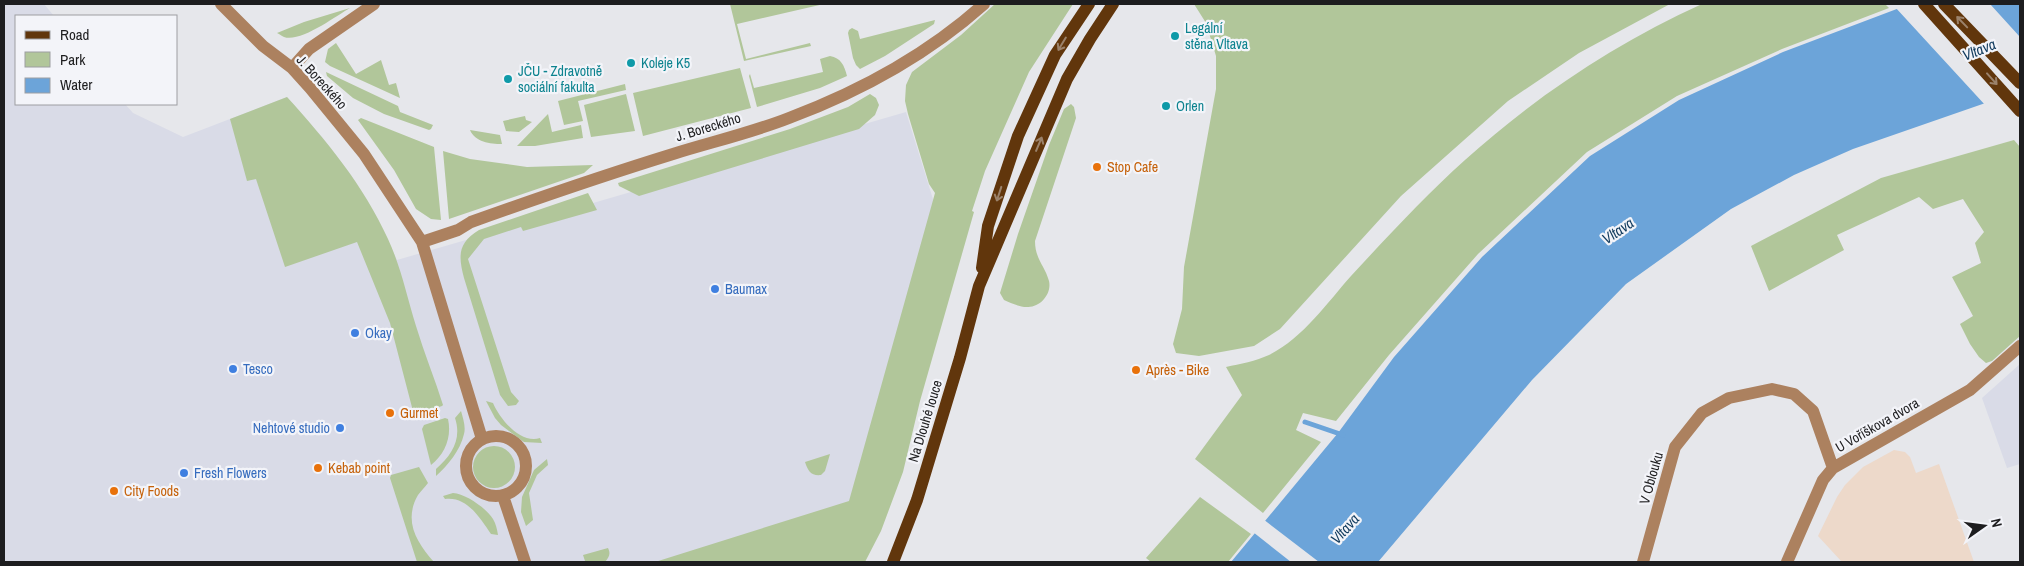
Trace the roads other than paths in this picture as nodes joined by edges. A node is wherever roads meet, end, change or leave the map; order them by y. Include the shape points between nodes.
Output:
1 (221, 4) edge
2 (374, 4) edge
3 (984, 4) edge
4 (1089, 4) edge
5 (1113, 4) edge
6 (1924, 4) edge
7 (1944, 4) edge
8 (292, 68) junction
9 (2020, 83) edge
10 (2020, 111) edge
11 (422, 242) junction
12 (979, 286) junction
13 (2020, 346) edge
14 (482, 439) junction
15 (1833, 468) junction
16 (504, 496) junction
17 (525, 562) edge
18 (893, 562) edge
19 (1643, 562) edge
20 (1787, 562) edge

1 - 8 street, J. Boreckého via 263,46
2 - 8 street via 309,49
3 - 11 street, J. Boreckého via 912,59 880,78 788,119 604,176
4 -> 12 main road via 1055,56 1018,136 988,226
12 -> 5 main road via 1066,80
6 -> 10 main road
9 -> 7 main road
8 - 11 street, J. Boreckého via 364,154
11 - 14 street, J. Boreckého
12 - 18 main road, Na Dlouhé louce via 917,500
13 - 15 street, U Voříškova dvora via 1970,390
14 - 16 street via 468,454 466,475 470,483 485,495
14 - 16 street via 491,436 508,439 522,451 526,468 524,478 519,486
15 - 19 street, V Oblouku via 1813,411 1794,394 1772,389 1729,398 1702,413 1675,447
15 - 20 street, U Voříškova dvora via 1823,480
16 - 17 street

